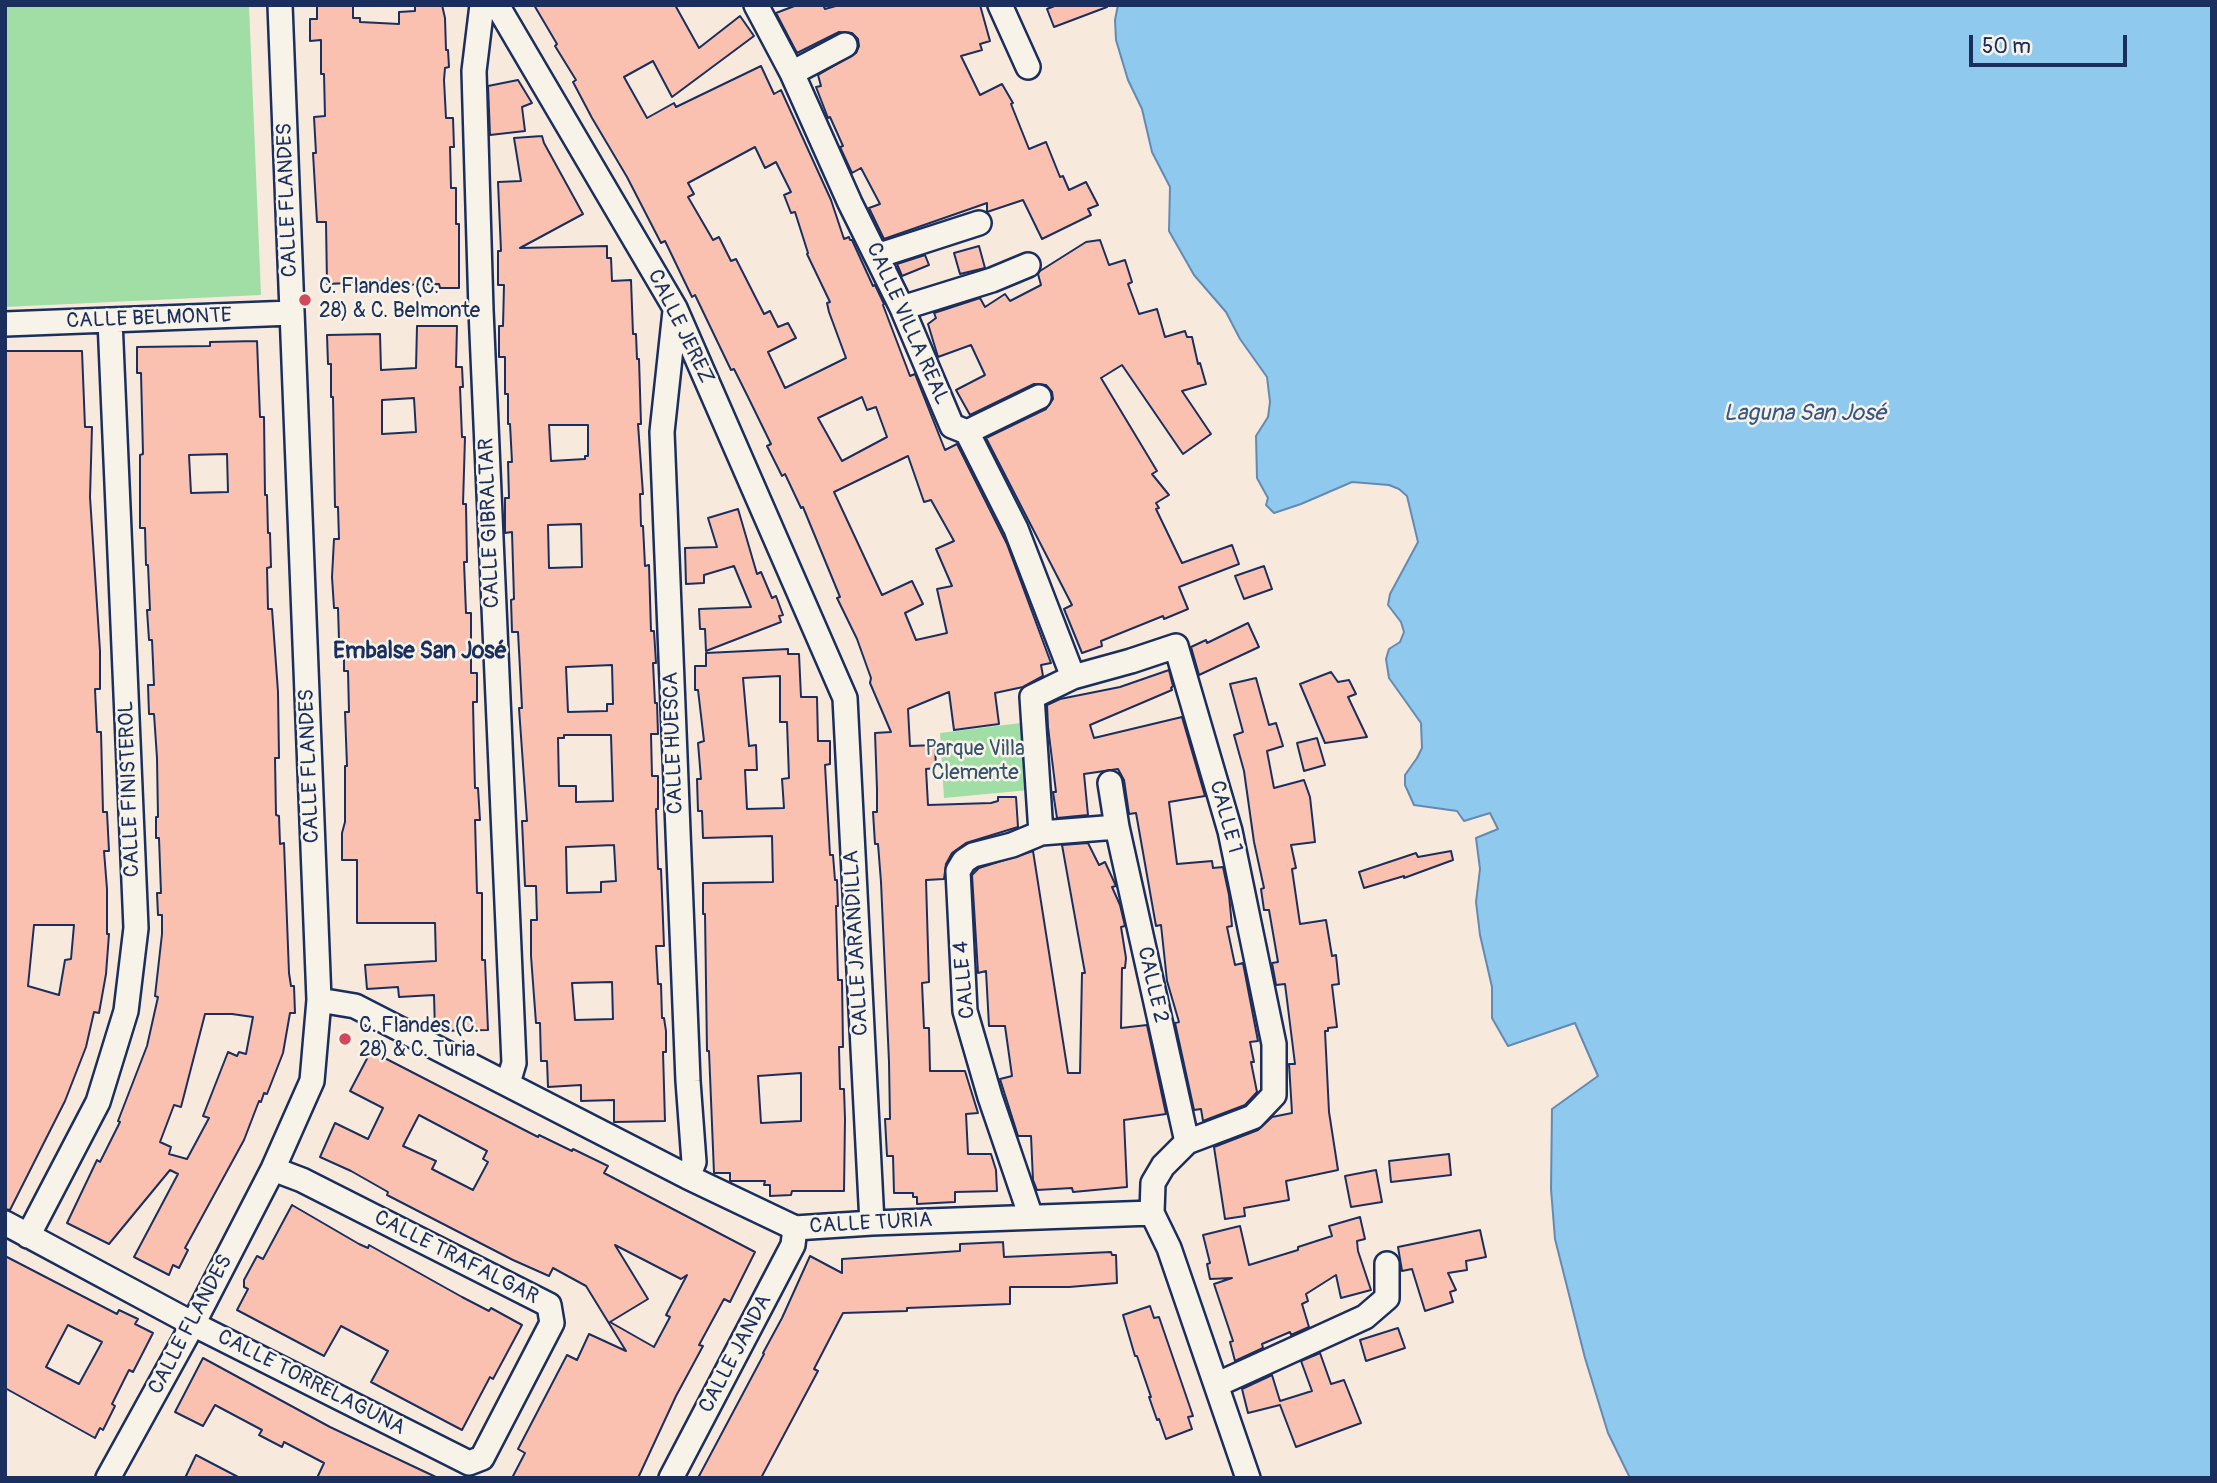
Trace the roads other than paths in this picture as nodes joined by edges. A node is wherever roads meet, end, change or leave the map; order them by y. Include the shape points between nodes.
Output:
1 (280, 5) edge
2 (482, 5) edge
3 (497, 5) edge
4 (756, 5) edge
5 (1000, 5) edge
6 (845, 45) dead end
7 (1028, 67) dead end
8 (792, 72) junction
9 (979, 223) dead end
10 (877, 256) junction
11 (1028, 265) dead end
12 (676, 308) junction
13 (902, 308) junction
14 (292, 313) junction
15 (110, 320) junction
16 (5, 324) edge
17 (1039, 397) dead end
18 (967, 432) junction
19 (830, 666) joint
20 (1073, 677) junction
21 (1110, 783) dead end
22 (1117, 827) junction
23 (1041, 833) junction
24 (319, 1000) junction
25 (508, 1083) junction
26 (1187, 1142) junction
27 (273, 1169) junction
28 (688, 1177) junction
29 (1152, 1213) junction
30 (1031, 1217) junction
31 (5, 1223) edge
32 (872, 1223) junction
33 (795, 1228) junction
34 (28, 1236) junction
35 (1387, 1264) dead end
36 (193, 1324) junction
37 (1216, 1385) junction
38 (469, 1463) joint
39 (107, 1478) edge
40 (671, 1478) edge
41 (1248, 1478) edge

1 - 14 street, CALLE FLANDES
2 - 25 street, CALLE GIBRALTAR via 474,71 514,1063
3 - 12 street, CALLE JEREZ
4 - 8 street, CALLE VILLA REAL
5 - 7 street
6 - 8 street
8 - 10 street, CALLE VILLA REAL
9 - 10 street
10 - 13 street, CALLE VILLA REAL
11 - 13 street
12 - 19 street, CALLE JEREZ
12 - 28 street, CALLE HUESCA via 662,432 694,1162
13 - 18 street, CALLE VILLA REAL via 952,426
14 - 15 street, CALLE BELMONTE
14 - 24 street, CALLE FLANDES
15 - 16 street, CALLE BELMONTE
15 - 34 street, CALLE FINISTEROL via 136,928 126,1011 98,1102
17 - 18 street
18 - 20 street, CALLE VILLA REAL via 1016,529
19 - 32 street, CALLE JARANDILLA via 845,698
20 - 23 street, CALLE 1 via 1032,697
20 - 26 street, CALLE 1 via 1177,646 1230,831 1274,1044 1274,1095 1253,1117
21 - 22 street, CALLE 2
22 - 23 street
22 - 26 street, CALLE 2
23 - 30 street, CALLE 4 via 973,855 958,871 965,1011
24 - 25 street, CALLE TURIA via 355,1006
24 - 27 street, CALLE FLANDES via 312,1082
25 - 28 street, CALLE TURIA
26 - 29 street, CALLE 1 via 1153,1183
27 - 36 street, CALLE FLANDES
27 - 38 street, CALLE TRAFALGAR via 549,1305 552,1323 519,1390 482,1458
28 - 33 street, CALLE TURIA
29 - 30 street, CALLE TURIA
29 - 37 street via 1169,1248
30 - 32 street, CALLE TURIA
31 - 34 street, CALLE TORRELAGUNA
32 - 33 street, CALLE TURIA
33 - 40 street, CALLE JANDA via 793,1245
34 - 36 street, CALLE TORRELAGUNA
35 - 37 street via 1387,1298 1365,1317
36 - 38 street, CALLE TORRELAGUNA
36 - 39 street, CALLE FLANDES
37 - 41 street

